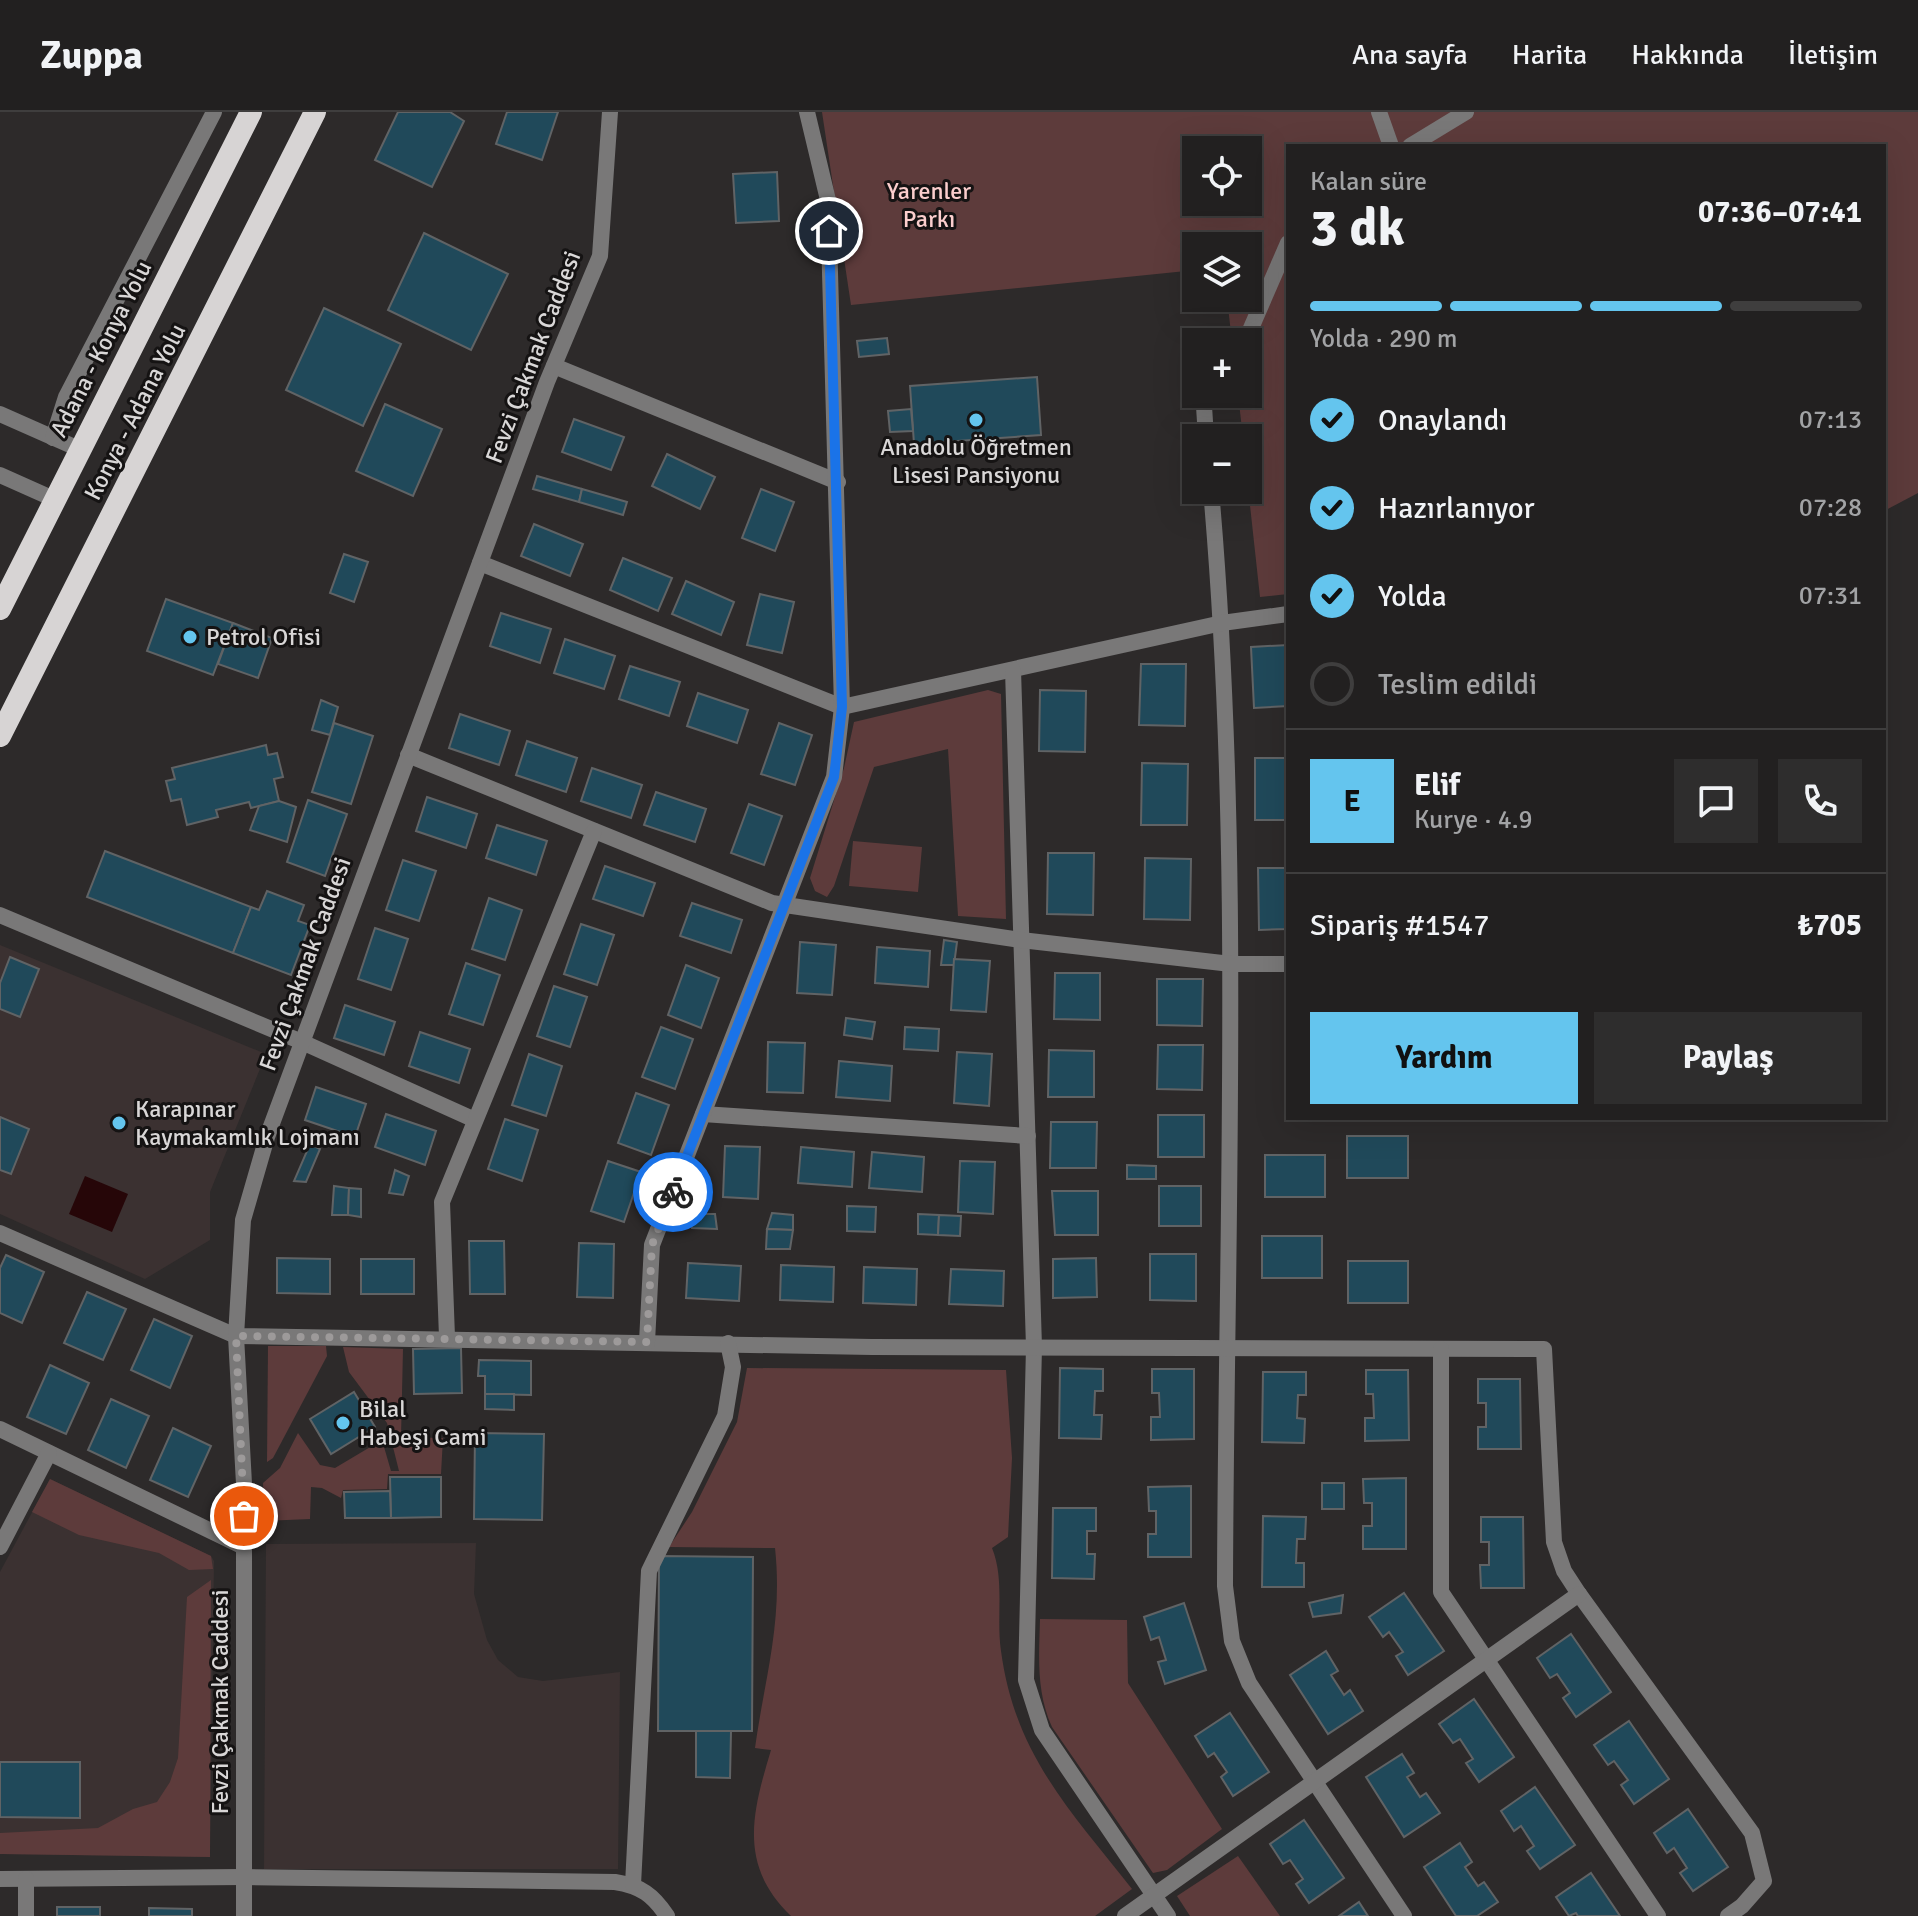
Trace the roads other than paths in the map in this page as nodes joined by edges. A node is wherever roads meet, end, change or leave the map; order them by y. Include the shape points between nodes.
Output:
1 (214, 112) edge
2 (251, 112) edge
3 (315, 112) edge
4 (610, 112) edge
5 (807, 112) edge
6 (1379, 112) edge
7 (1466, 112) edge
8 (1390, 144) edge
9 (1413, 144) edge
10 (1286, 248) edge
11 (1251, 328) edge
12 (554, 366) junction
13 (0, 414) edge
14 (53, 438) junction
15 (79, 449) junction
16 (0, 475) edge
17 (838, 482) junction
18 (56, 500) junction
19 (1212, 504) edge
20 (480, 563) junction
21 (0, 609) edge
22 (1286, 614) edge
23 (1222, 623) junction
24 (1013, 670) junction
25 (842, 707) junction
26 (0, 736) edge
27 (408, 755) junction
28 (594, 831) junction
29 (783, 904) junction
30 (0, 915) edge
31 (1021, 940) junction
32 (1231, 964) junction
33 (1286, 964) edge
34 (302, 1042) junction
35 (703, 1114) junction
36 (475, 1120) junction
37 (1028, 1136) junction
38 (0, 1233) edge
39 (236, 1336) junction
40 (447, 1337) junction
41 (647, 1342) junction
42 (728, 1343) junction
43 (1034, 1347) junction
44 (1226, 1348) junction
45 (1441, 1349) junction
46 (0, 1429) edge
47 (49, 1453) junction
48 (0, 1547) edge
49 (244, 1547) junction
50 (1579, 1594) junction
51 (1486, 1659) junction
52 (1313, 1783) junction
53 (244, 1877) junction
54 (0, 1879) edge
55 (26, 1879) junction
56 (633, 1885) junction
57 (1154, 1896) junction
58 (26, 1916) edge
59 (244, 1916) edge
60 (667, 1916) edge
61 (1125, 1916) edge
62 (1168, 1916) edge
63 (1404, 1916) edge
64 (1658, 1916) edge
65 (1728, 1916) edge

1 - 14 street via 66,397
2 - 15 highway, Adana - Konya Yolu
3 - 26 highway, Konya - Adana Yolu
4 - 12 street, Fevzi Çakmak Caddesi via 600,256
5 - 17 street via 828,200
6 - 8 street
7 - 9 street
10 - 11 street
12 - 17 street
12 - 20 street, Fevzi Çakmak Caddesi
13 - 14 street
14 - 15 street
15 - 18 highway, Adana - Konya Yolu
16 - 18 street
17 - 25 street
18 - 21 highway, Adana - Konya Yolu
19 - 23 street
20 - 25 street
20 - 27 street, Fevzi Çakmak Caddesi
22 - 23 street
23 - 24 street
23 - 32 street
24 - 25 street
24 - 31 street
25 - 29 street via 834,777
27 - 28 street
27 - 34 street, Fevzi Çakmak Caddesi
28 - 29 street
28 - 36 street
29 - 31 street
29 - 35 street
30 - 34 street
31 - 32 street
31 - 37 street
32 - 33 street
32 - 44 street
34 - 36 street
34 - 39 street, Fevzi Çakmak Caddesi via 243,1220
35 - 37 street
35 - 41 street via 652,1245
36 - 40 street via 442,1202
37 - 43 street
38 - 39 street
39 - 40 street
39 - 49 street, Fevzi Çakmak Caddesi
40 - 41 street
41 - 42 street
42 - 43 street
42 - 56 street via 733,1367 725,1416 649,1571
43 - 44 street
43 - 57 street via 1026,1680 1042,1730
44 - 45 street
44 - 52 street via 1225,1586 1232,1641 1249,1683
45 - 50 street via 1544,1349 1554,1542
45 - 51 street via 1441,1592
46 - 47 street
47 - 48 street
47 - 49 street
49 - 53 street, Fevzi Çakmak Caddesi
50 - 51 street
50 - 65 street via 1752,1833 1764,1881
51 - 52 street
51 - 64 street
52 - 57 street
52 - 63 street
53 - 55 street
53 - 56 street
53 - 59 street, Fevzi Çakmak Caddesi
54 - 55 street
55 - 58 street
56 - 60 street via 654,1896
57 - 61 street
57 - 62 street

